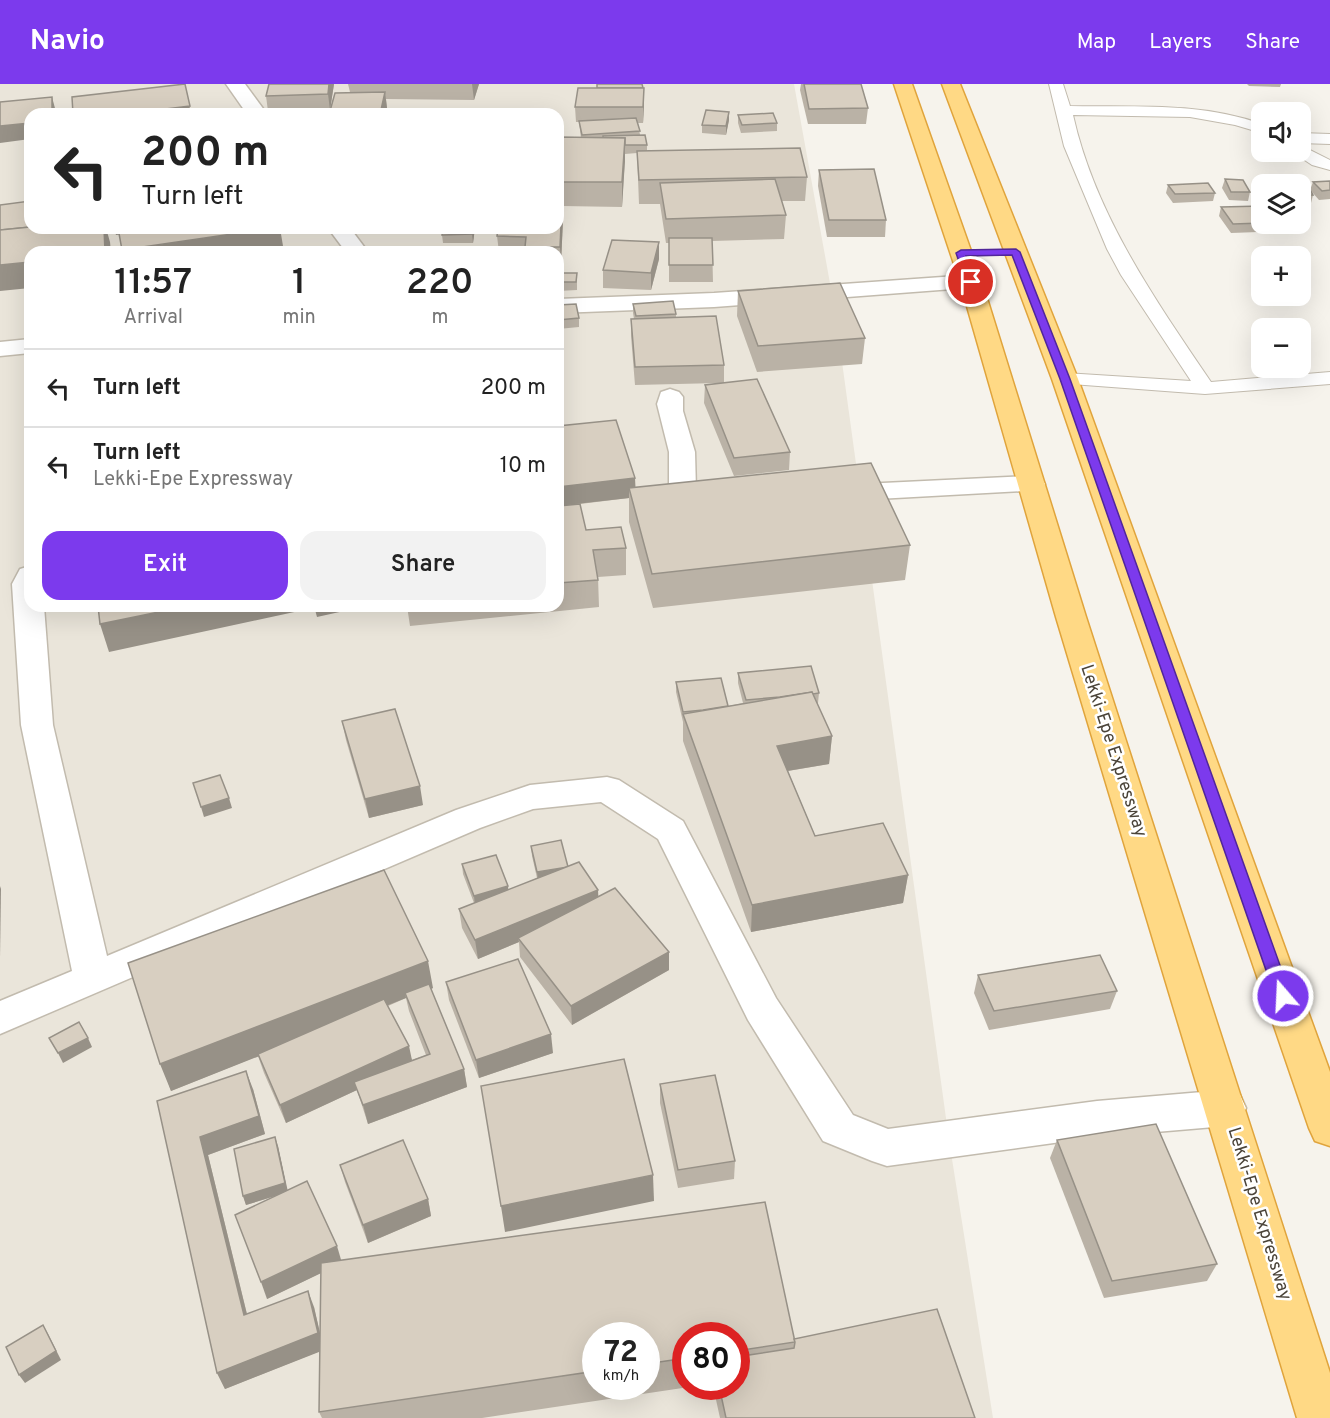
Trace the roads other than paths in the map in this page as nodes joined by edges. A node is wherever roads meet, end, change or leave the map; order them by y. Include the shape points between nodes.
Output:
1 (235, 84) edge
2 (903, 84) edge
3 (951, 84) edge
4 (1056, 84) edge
5 (253, 108) edge
6 (1064, 110) junction
7 (1251, 125) edge
8 (1311, 138) edge
9 (1330, 139) edge
10 (1311, 157) edge
11 (1330, 165) edge
12 (985, 258) junction
13 (564, 306) edge
14 (24, 347) edge
15 (0, 349) edge
16 (1330, 378) edge
17 (1065, 379) junction
18 (1205, 388) junction
19 (670, 397) dead end
20 (1031, 484) junction
21 (811, 495) edge
22 (741, 498) edge
23 (29, 612) edge
24 (93, 979) junction
25 (0, 1018) edge
26 (1226, 1108) junction
27 (1330, 1128) edge
28 (1321, 1418) edge

1 - 5 street
2 - 12 highway, Lekki-Epe Expressway
3 - 12 highway, Lekki-Epe Expressway
4 - 6 lane
6 - 7 lane via 1194,113
6 - 18 lane via 1072,146 1116,249
8 - 9 lane
10 - 11 lane
12 - 13 street via 714,300
12 - 17 highway, Lekki-Epe Expressway
12 - 20 highway, Lekki-Epe Expressway
14 - 15 street
16 - 18 lane
17 - 18 lane
17 - 27 highway, Lekki-Epe Expressway
19 - 22 street via 669,408 682,453 683,495 692,500
20 - 21 street
20 - 26 highway, Lekki-Epe Expressway
23 - 24 street via 37,725
24 - 25 street
24 - 26 street via 468,819 530,797 607,789 671,830 762,1009 838,1128 886,1148 1097,1119
26 - 28 highway, Lekki-Epe Expressway

